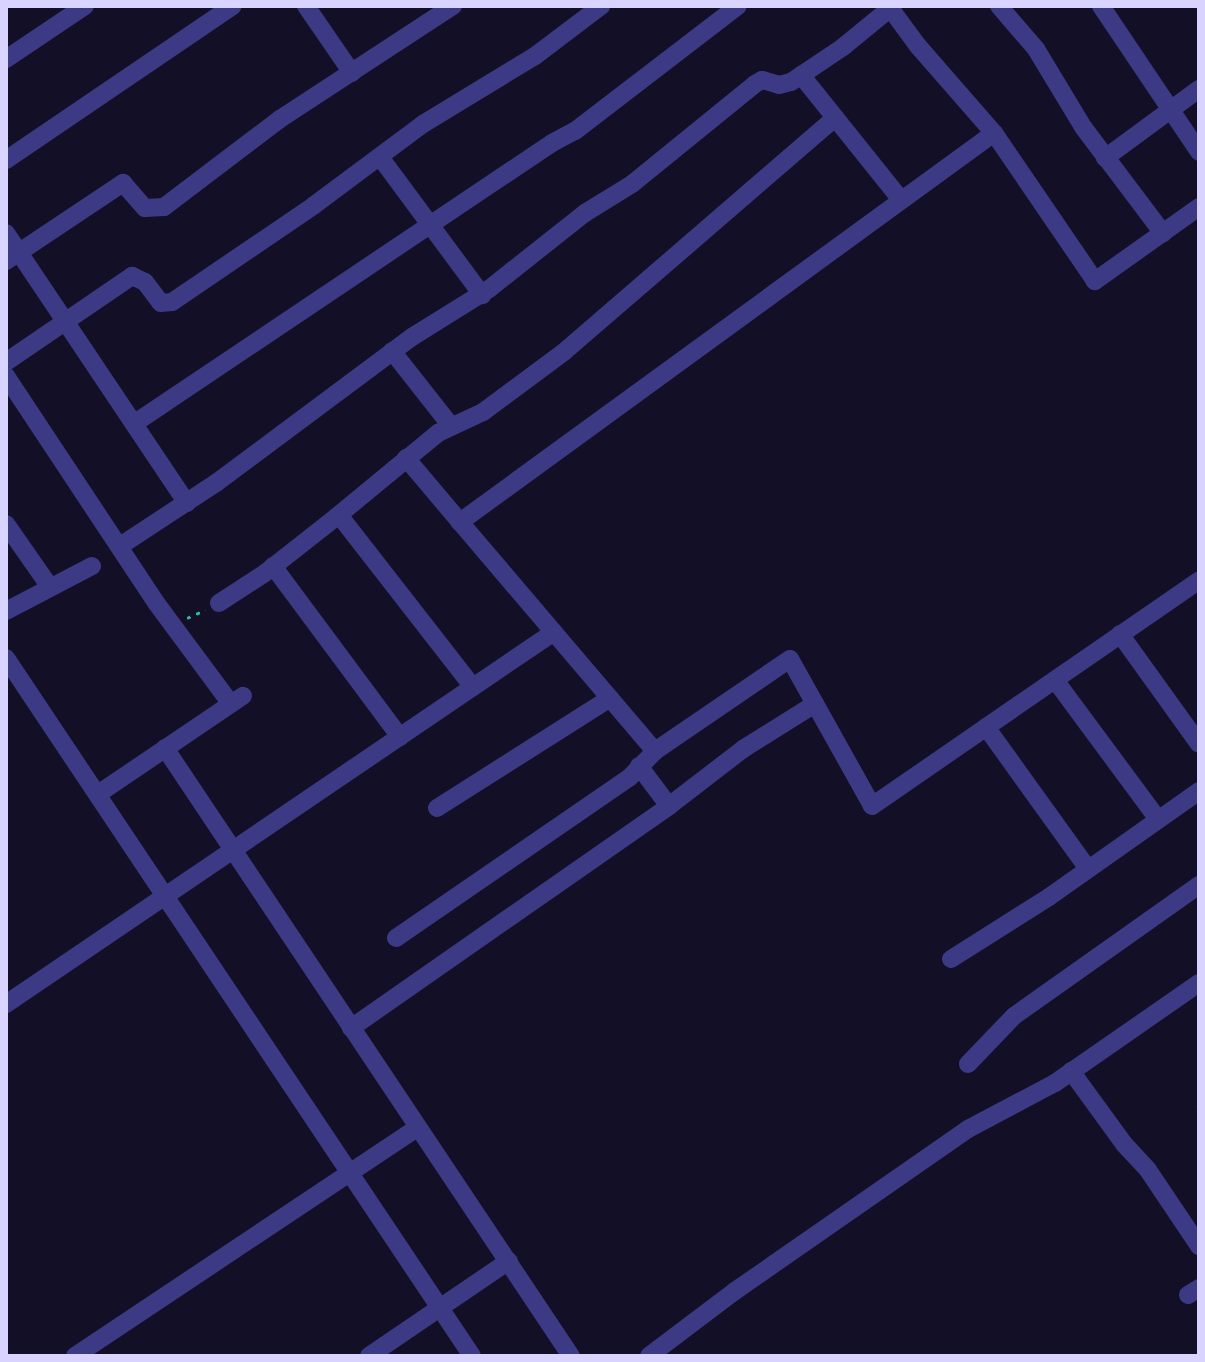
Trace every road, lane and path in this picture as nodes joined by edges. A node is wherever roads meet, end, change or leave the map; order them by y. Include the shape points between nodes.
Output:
1 (49, 6) edge
2 (85, 6) edge
3 (233, 6) edge
4 (306, 6) edge
5 (453, 6) edge
6 (601, 6) edge
7 (738, 6) edge
8 (999, 6) edge
9 (1101, 6) edge
10 (892, 7) edge
11 (712, 14) edge
12 (61, 22) junction
13 (6, 59) edge
14 (352, 73) junction
15 (801, 75) junction
16 (1199, 89) edge
17 (1170, 110) junction
18 (834, 119) junction
19 (994, 133) junction
20 (1199, 152) edge
21 (380, 157) junction
22 (1105, 158) junction
23 (6, 160) edge
24 (901, 200) junction
25 (1199, 207) edge
26 (431, 227) junction
27 (6, 233) edge
28 (1163, 233) junction
29 (12, 256) edge
30 (482, 295) junction
31 (65, 320) junction
32 (392, 351) junction
33 (6, 362) edge
34 (6, 376) edge
35 (135, 423) junction
36 (451, 426) junction
37 (406, 458) junction
38 (187, 503) junction
39 (339, 515) junction
40 (460, 522) junction
41 (6, 524) edge
42 (120, 546) junction
43 (92, 566) dead end
44 (273, 566) junction
45 (50, 587) junction
46 (1196, 588) edge
47 (219, 603) joint
48 (6, 611) edge
49 (172, 624) junction
50 (554, 632) junction
51 (1120, 634) junction
52 (6, 658) edge
53 (1055, 680) junction
54 (473, 687) junction
55 (610, 698) junction
56 (815, 704) junction
57 (986, 727) junction
58 (400, 737) junction
59 (1199, 744) edge
60 (165, 748) junction
61 (655, 751) junction
62 (639, 766) junction
63 (1199, 791) edge
64 (98, 794) junction
65 (669, 806) junction
66 (437, 808) dead end
67 (1158, 819) junction
68 (233, 852) junction
69 (1088, 869) junction
70 (1199, 885) edge
71 (167, 896) junction
72 (396, 938) dead end
73 (951, 959) dead end
74 (1199, 983) edge
75 (6, 1004) edge
76 (351, 1028) junction
77 (968, 1064) dead end
78 (1071, 1071) junction
79 (418, 1127) junction
80 (350, 1171) junction
81 (1199, 1246) edge
82 (509, 1261) junction
83 (441, 1308) junction
84 (75, 1356) edge
85 (369, 1356) edge
86 (472, 1356) edge
87 (571, 1356) edge
88 (649, 1356) edge

1 - 12 street
2 - 12 street
3 - 23 street
4 - 14 street
5 - 14 street
6 - 21 street via 535,56 423,124
7 - 11 street
8 - 22 street via 1042,57
9 - 17 street
10 - 15 street
10 - 19 street via 918,46
11 - 26 street via 575,131
12 - 13 street
14 - 29 street via 280,119 164,207 145,208 123,183
15 - 18 street
15 - 30 street via 779,85 768,80 755,84
16 - 17 street
17 - 20 street
17 - 22 street
18 - 24 street
18 - 36 street via 565,351 483,412
19 - 24 street
19 - 28 street via 1095,281
21 - 26 street
21 - 31 street via 172,302 161,303 145,282 132,276
22 - 28 street
24 - 40 street
25 - 28 street
26 - 30 street
26 - 35 street
27 - 29 street
29 - 31 street
30 - 32 street
31 - 33 street
31 - 35 street
32 - 36 street
32 - 38 street
34 - 42 street
35 - 38 street
36 - 37 street
37 - 39 street
37 - 40 street
38 - 42 street
39 - 44 street
39 - 54 street
40 - 50 street
41 - 45 street
42 - 49 street
43 - 45 street
44 - 47 street
44 - 58 street
45 - 48 street
46 - 51 street
47 - 49 path
49 - 60 street via 237,700
50 - 54 street
50 - 55 street
51 - 53 street
51 - 59 street
52 - 64 street
53 - 57 street
53 - 67 street
54 - 58 street
55 - 61 street
55 - 66 street
56 - 57 street via 872,806
56 - 61 street via 790,659
56 - 65 street via 743,749
57 - 69 street
58 - 68 street
60 - 64 street
60 - 68 street
61 - 62 street
62 - 65 street
62 - 72 street via 629,778
63 - 67 street
64 - 71 street
65 - 76 street
67 - 69 street
68 - 71 street
68 - 76 street
69 - 73 street
70 - 77 street via 1014,1016
71 - 75 street
71 - 80 street
74 - 78 street
76 - 79 street
78 - 81 street
78 - 88 street via 957,1136
79 - 80 street
79 - 82 street
80 - 83 street
80 - 84 street
82 - 83 street
82 - 87 street
83 - 85 street
83 - 86 street

